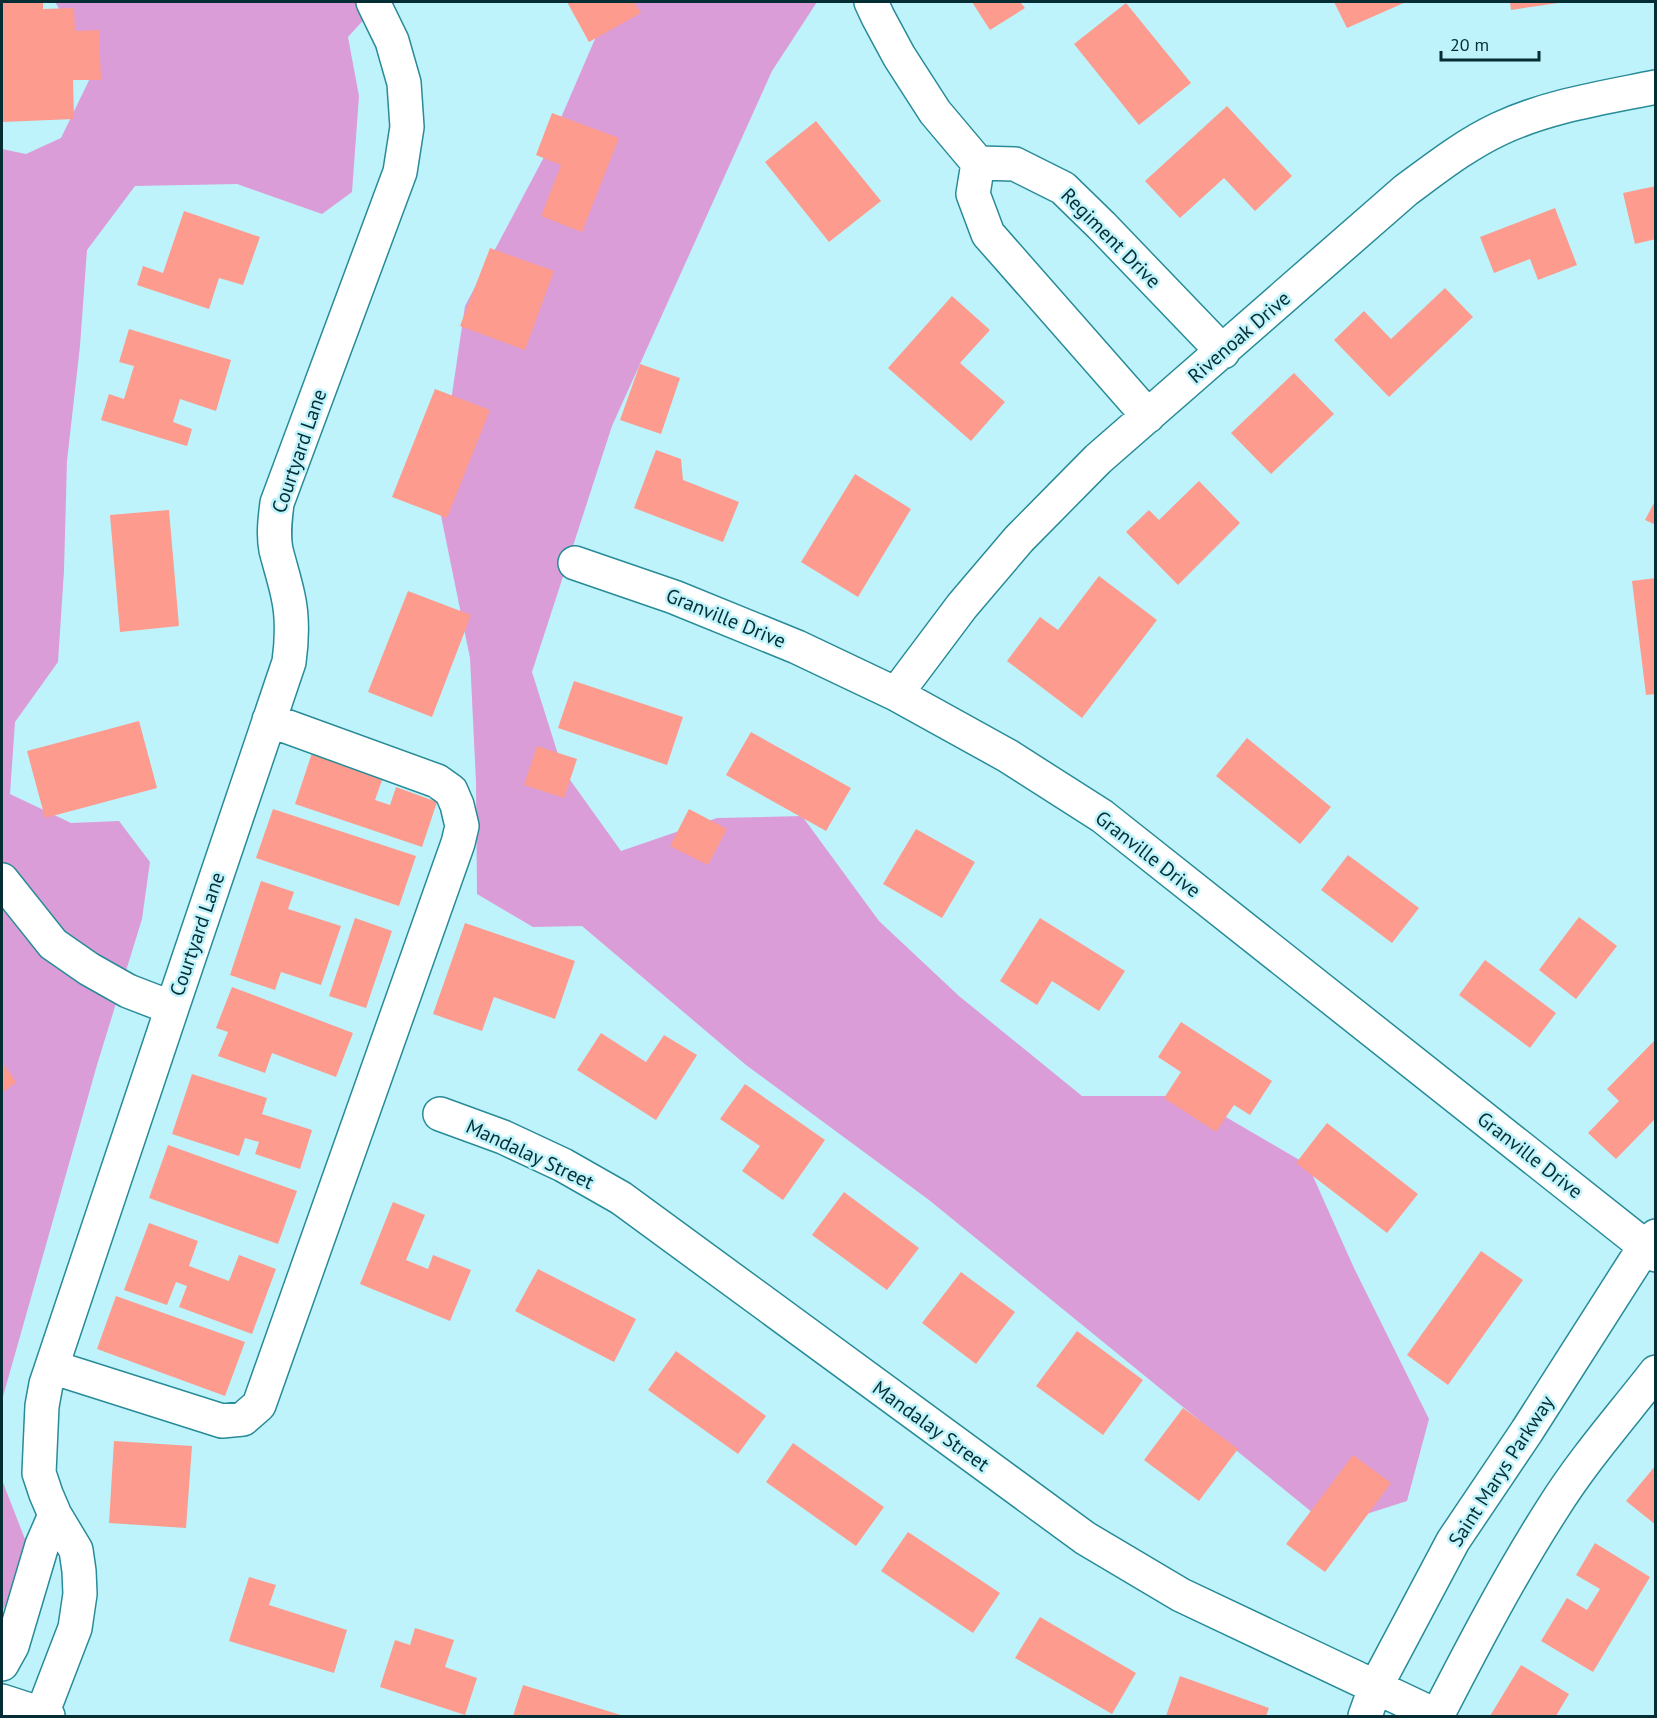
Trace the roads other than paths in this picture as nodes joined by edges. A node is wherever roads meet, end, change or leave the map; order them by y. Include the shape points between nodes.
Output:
1 (373, 2) edge
2 (871, 2) edge
3 (1656, 87) edge
4 (978, 163) junction
5 (1222, 352) junction
6 (1148, 416) junction
7 (575, 562) dead end
8 (896, 694) junction
9 (269, 720) junction
10 (2, 880) edge
11 (172, 1008) junction
12 (440, 1114) dead end
13 (1652, 1246) edge
14 (52, 1367) junction
15 (1656, 1372) edge
16 (55, 1515) junction
17 (2, 1664) edge
18 (2, 1701) edge
19 (1370, 1702) edge
20 (45, 1715) edge
21 (1437, 1716) edge

1 - 9 street, Courtyard Lane via 392,40 404,83 407,127 400,172 277,503 276,548 288,596 291,640 289,662
2 - 4 street via 935,112
3 - 5 street, Rivenoak Drive via 1540,113 1498,129 1459,151 1406,190
4 - 5 street, Regiment Drive via 1015,164 1063,188
4 - 6 street via 974,194 988,234
5 - 6 street, Rivenoak Drive
6 - 8 street, Rivenoak Drive via 1098,459 1019,539 962,606
7 - 8 street, Granville Drive via 797,647
8 - 13 street, Granville Drive via 1008,756 1102,816
9 - 11 street, Courtyard Lane
9 - 14 street via 437,781 451,791 457,805 462,826 458,843 259,1405 243,1419 222,1421
10 - 11 street, Courtyard Lane via 53,944 129,991
11 - 14 street, Courtyard Lane
12 - 19 street, Mandalay Street via 553,1160 621,1198 1085,1538
13 - 19 street, Saint Marys Parkway via 1453,1541
14 - 16 street, Courtyard Lane via 42,1406 39,1473
15 - 21 street via 1553,1508 1488,1618
16 - 17 street via 12,1646
16 - 20 street, Courtyard Lane via 76,1550 80,1593 75,1628
18 - 20 street
19 - 21 street, Mandalay Street

